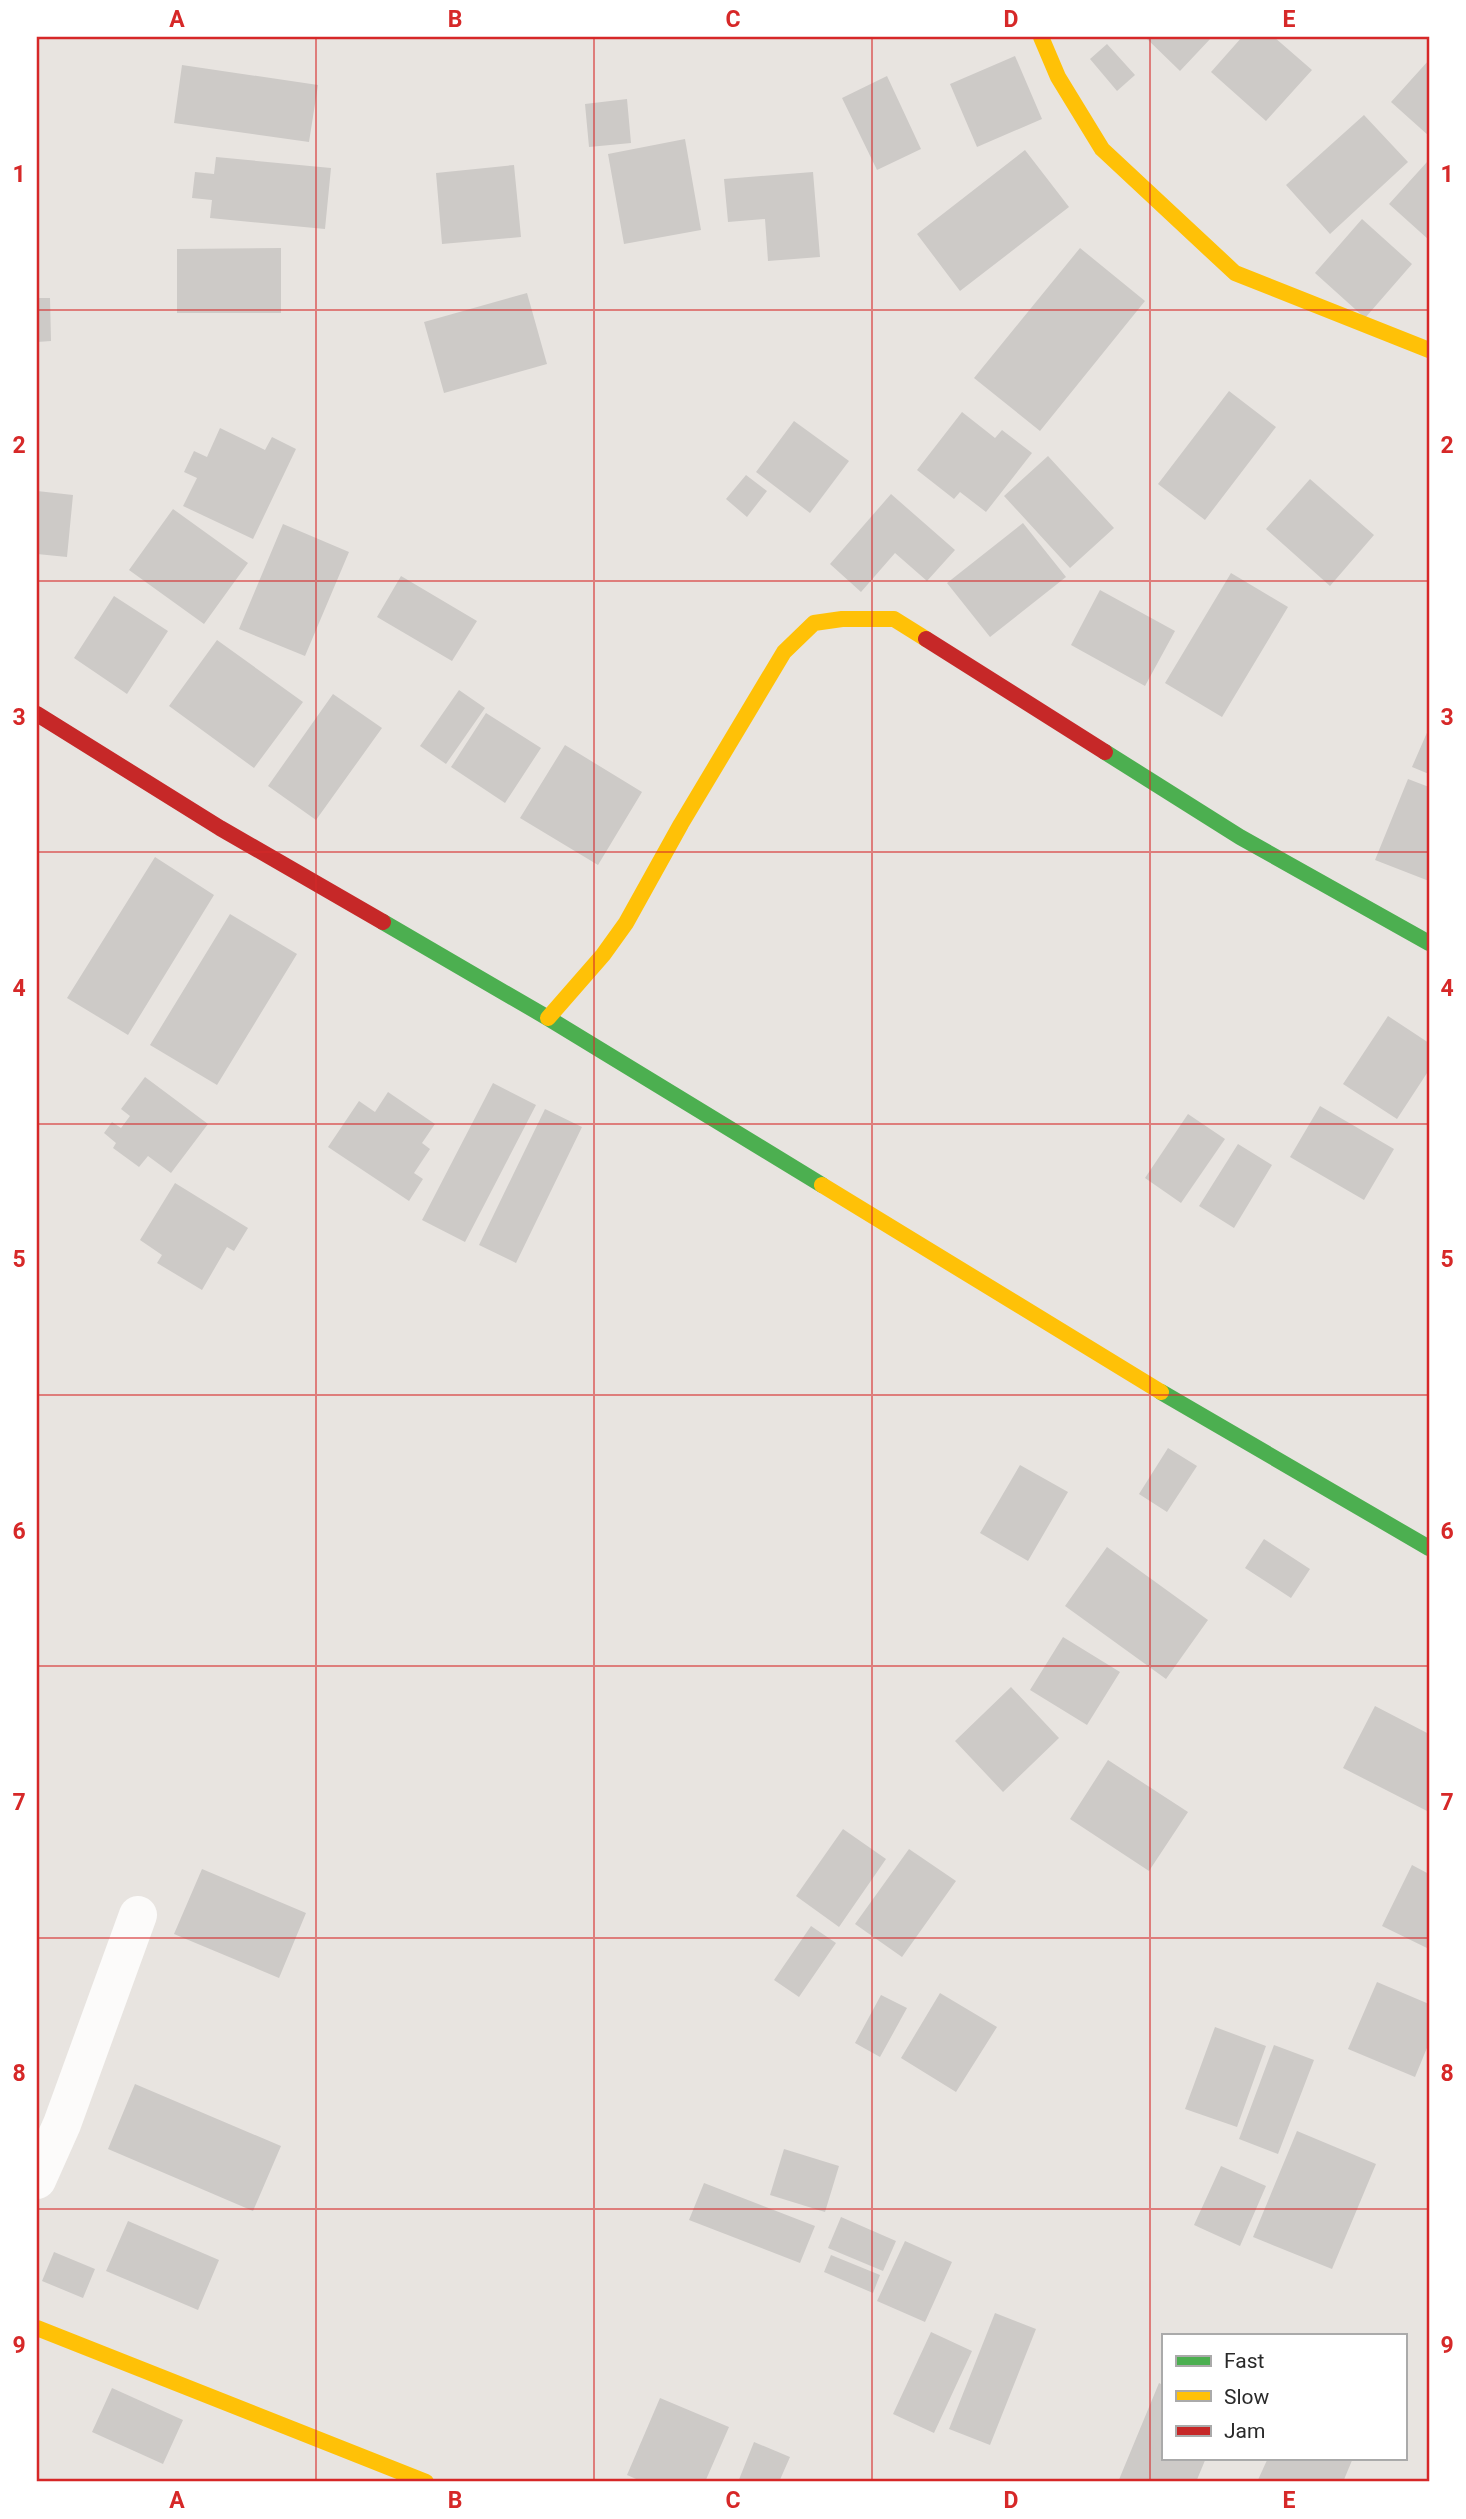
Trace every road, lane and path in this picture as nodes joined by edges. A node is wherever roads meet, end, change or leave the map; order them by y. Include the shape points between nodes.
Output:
1 (1041, 37) edge
2 (1429, 351) edge
3 (37, 714) edge
4 (1429, 943) edge
5 (548, 1018) junction
6 (1429, 1548) edge
7 (138, 1915) dead end
8 (37, 2180) edge
9 (37, 2329) edge
10 (426, 2482) edge

1 - 2 street via 1058,77 1102,149 1235,273
3 - 5 street via 220,828
4 - 5 street via 1240,837 894,619 842,618 814,623 784,652 626,923
5 - 6 street via 1220,1428
7 - 8 street
9 - 10 street

